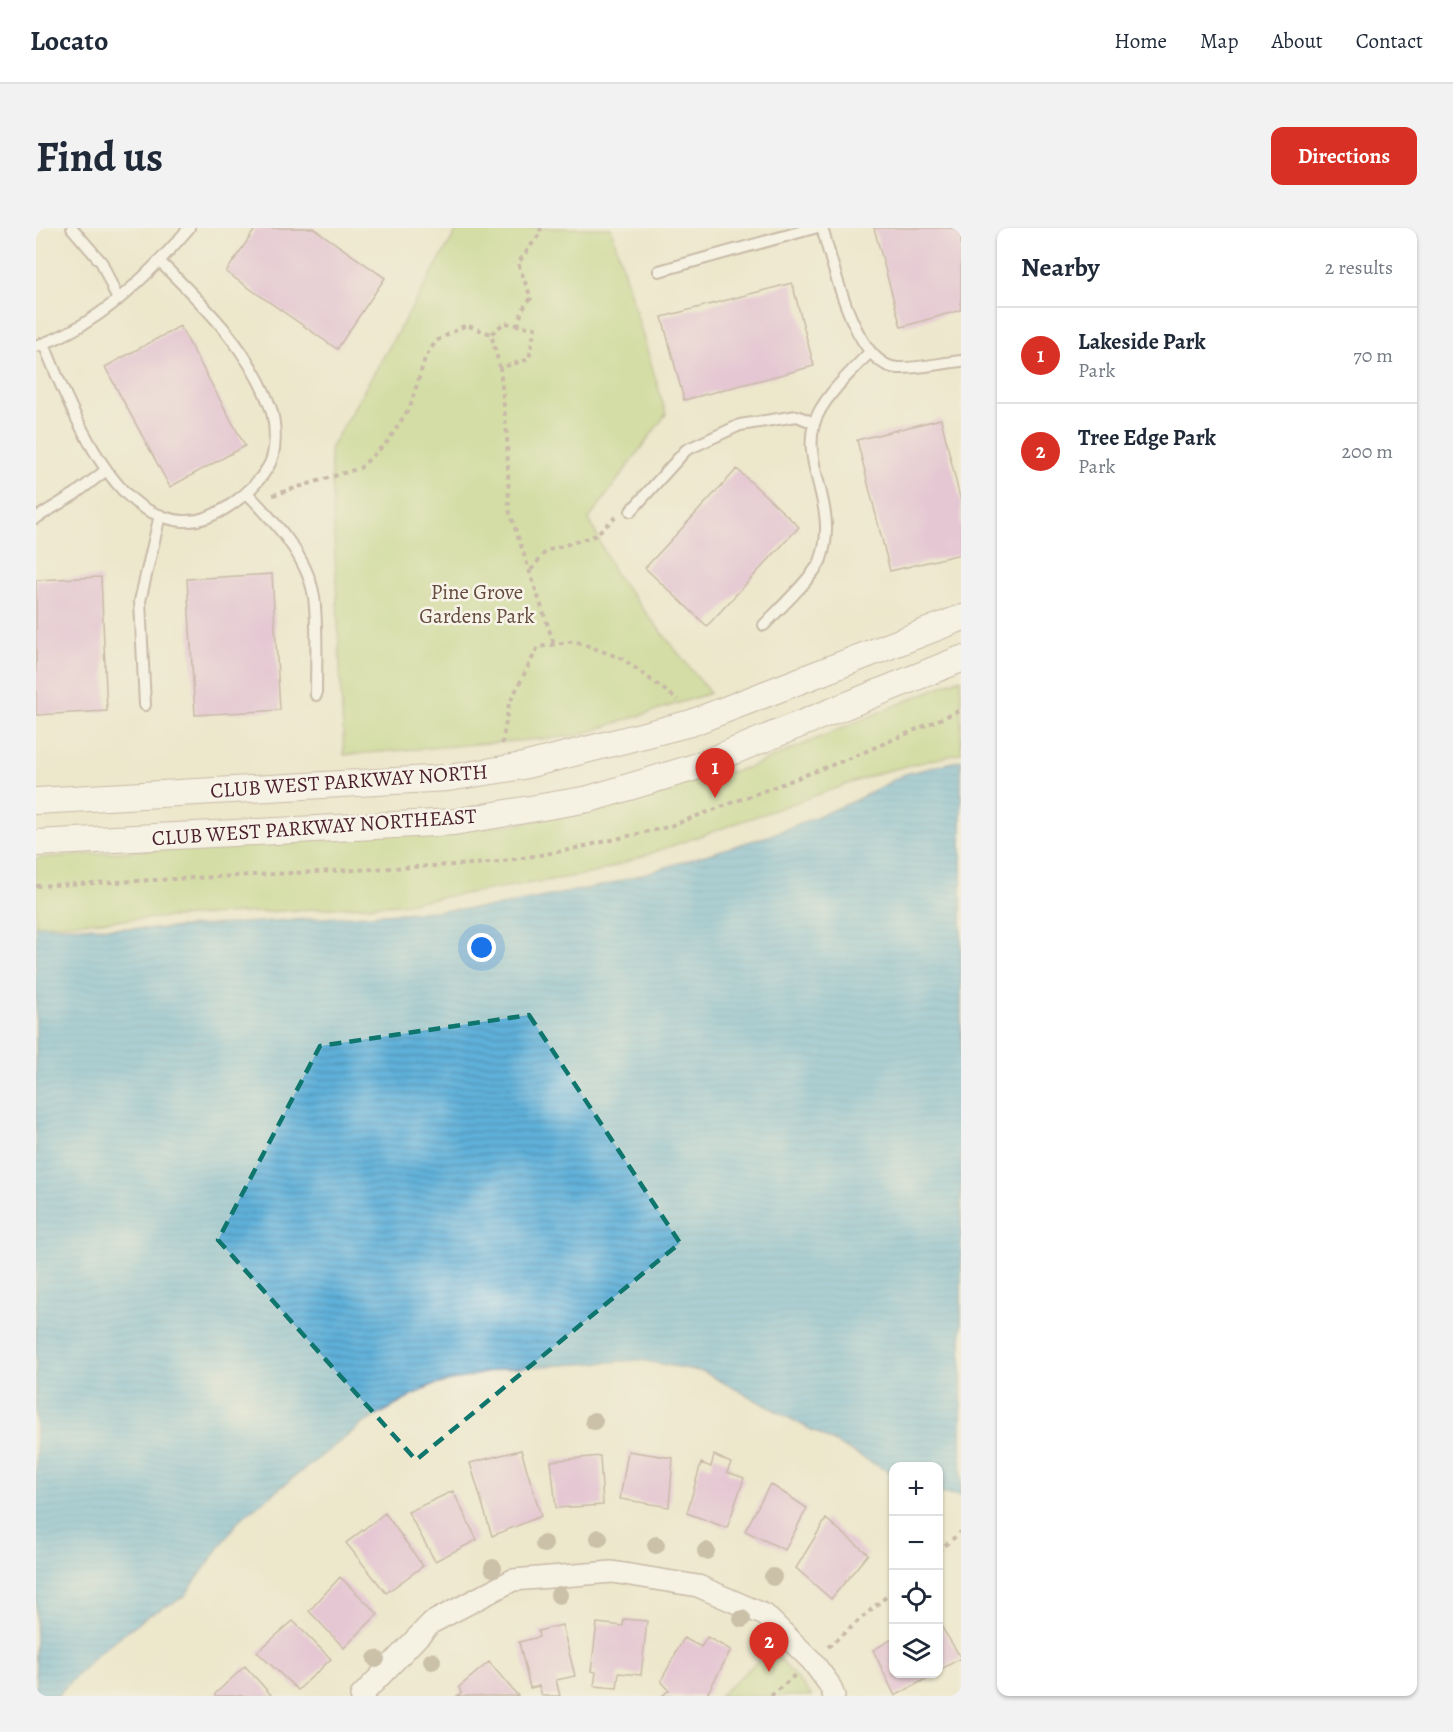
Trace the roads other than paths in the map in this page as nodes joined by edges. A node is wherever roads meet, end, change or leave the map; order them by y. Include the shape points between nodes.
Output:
1 (72, 228) edge
2 (189, 228) edge
3 (814, 228) edge
4 (822, 228) edge
5 (160, 262) junction
6 (658, 271) dead end
7 (118, 300) junction
8 (40, 345) edge
9 (870, 352) junction
10 (961, 361) edge
11 (814, 423) junction
12 (105, 471) junction
13 (247, 493) junction
14 (631, 511) road end
15 (160, 515) junction
16 (36, 518) edge
17 (961, 618) edge
18 (764, 625) dead end
19 (961, 659) edge
20 (316, 695) dead end
21 (145, 705) dead end
22 (36, 801) edge
23 (36, 843) edge
24 (361, 1696) edge
25 (834, 1696) edge

1 - 7 lane via 102,263
2 - 5 lane
3 - 6 lane
4 - 9 lane via 852,323
5 - 7 lane
5 - 13 lane via 216,317 245,358 271,410 275,438 270,466
7 - 8 lane via 75,329
8 - 12 lane
9 - 10 lane via 895,368
9 - 11 lane via 835,389
11 - 14 lane via 797,416 740,425 686,450
11 - 18 lane via 811,449 825,503 827,533 821,562
12 - 15 lane via 134,501
12 - 16 lane
13 - 15 lane via 205,517 184,521
13 - 20 lane via 300,559 307,576 314,597
15 - 21 lane via 140,601
17 - 22 street, CLUB WEST PARKWAY NORTH via 691,723 523,766 448,778
19 - 23 street, CLUB WEST PARKWAY NORTHEAST via 692,768 589,800 454,822
24 - 25 street via 431,1623 513,1580 612,1572 698,1586 765,1615 812,1661

